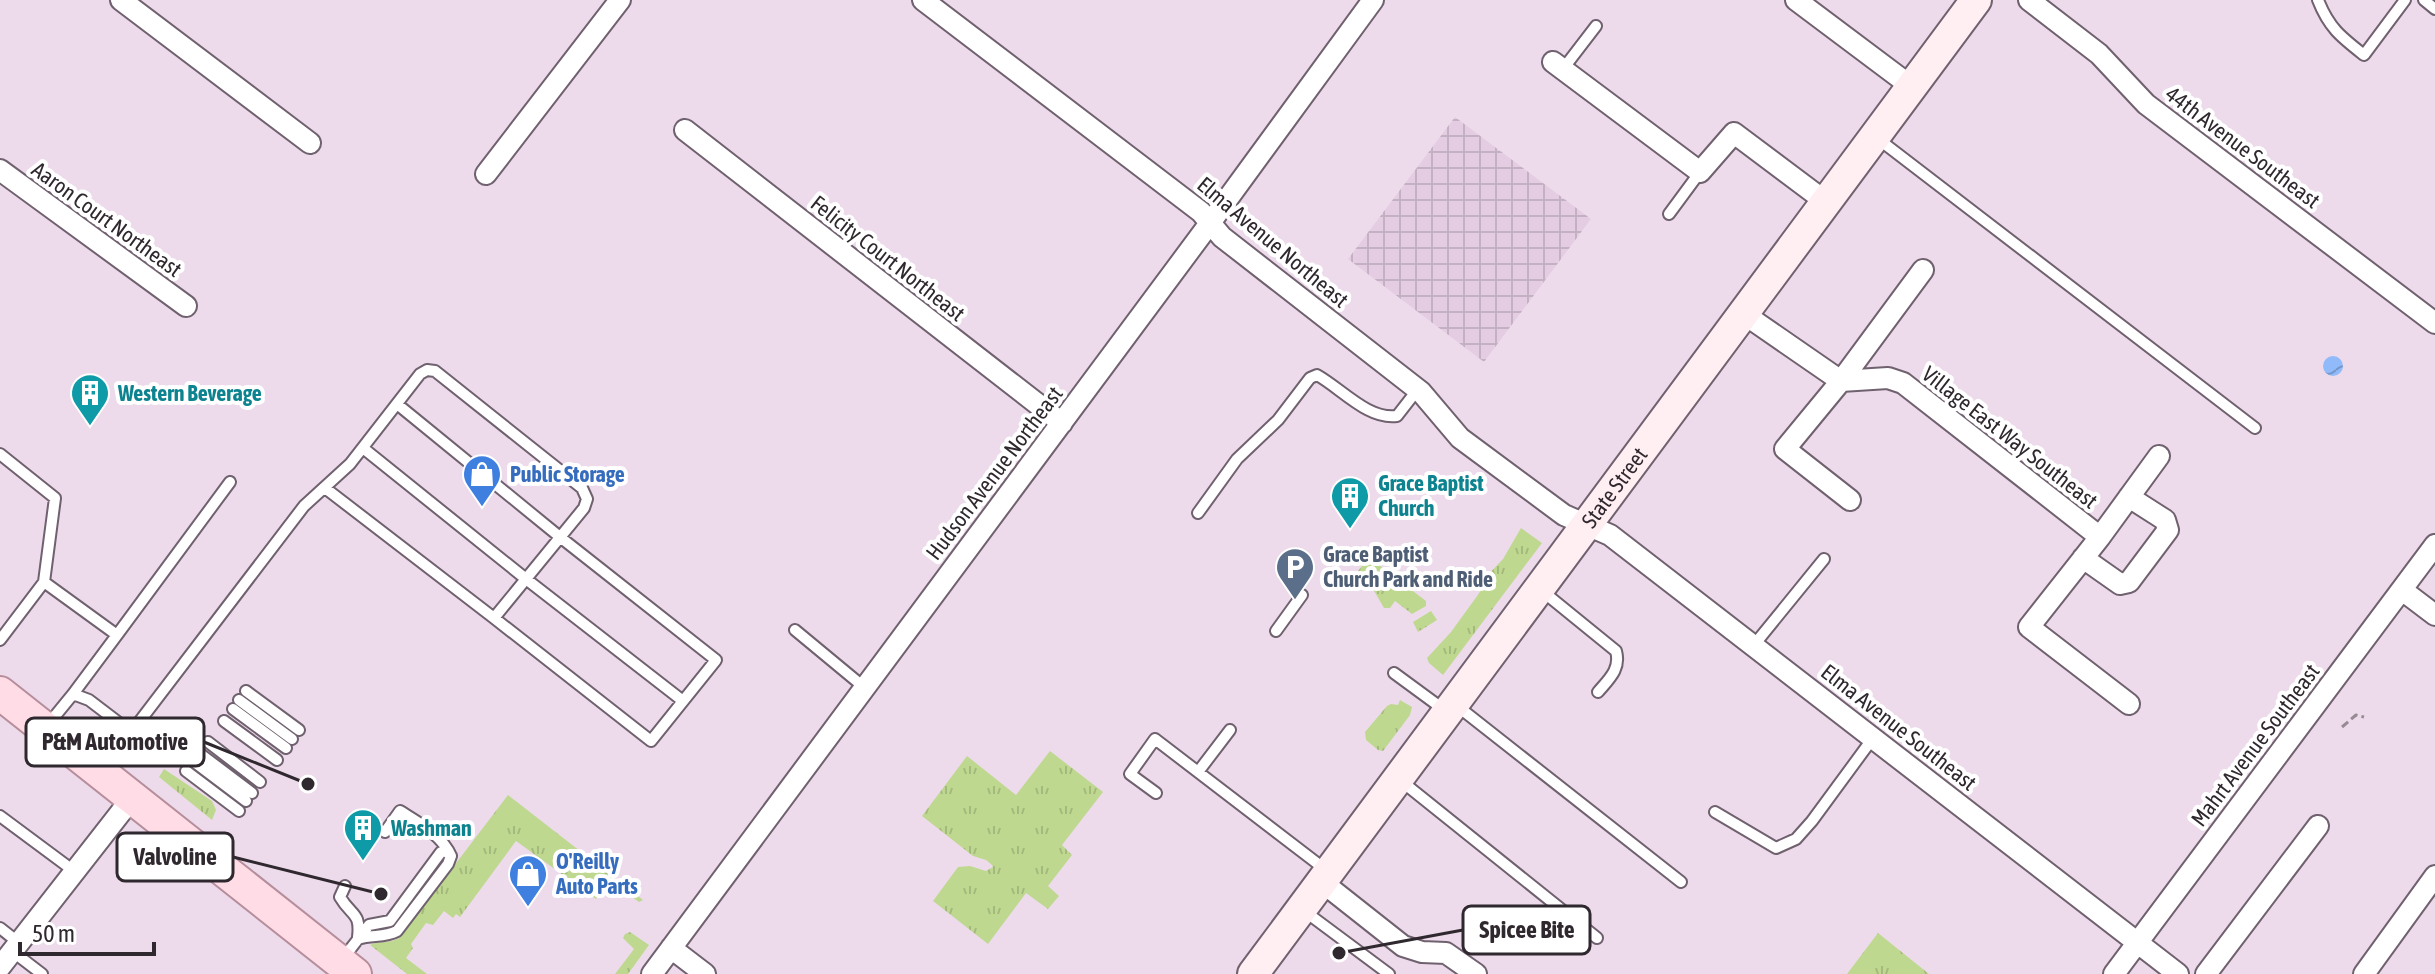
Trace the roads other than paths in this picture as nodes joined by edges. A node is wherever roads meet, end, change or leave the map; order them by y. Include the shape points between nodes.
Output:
1 (121, 0) edge
2 (620, 0) edge
3 (923, 0) edge
4 (1373, 0) edge
5 (1796, 0) edge
6 (1976, 0) edge
7 (2029, 0) edge
8 (2318, 0) edge
9 (2405, 0) edge
10 (2424, 0) edge
11 (2435, 9) edge
12 (1596, 26) dead end
13 (1558, 65) joint
14 (1912, 87) junction
15 (685, 130) dead end
16 (1876, 136) junction
17 (310, 143) dead end
18 (0, 170) edge
19 (1700, 172) junction
20 (486, 174) dead end
21 (1826, 202) junction
22 (1669, 214) dead end
23 (1210, 223) junction
24 (1923, 270) dead end
25 (186, 306) dead end
26 (1744, 314) junction
27 (2435, 323) edge
28 (1841, 381) junction
29 (1418, 389) junction
30 (397, 404) junction
31 (1062, 423) junction
32 (2255, 428) dead end
33 (363, 448) junction
34 (0, 454) edge
35 (2159, 456) dead end
36 (230, 482) dead end
37 (325, 488) junction
38 (2129, 497) junction
39 (1850, 500) dead end
40 (1198, 513) dead end
41 (1586, 525) junction
42 (560, 537) junction
43 (2100, 537) junction
44 (2435, 545) edge
45 (2083, 558) junction
46 (1824, 559) dead end
47 (526, 579) junction
48 (44, 582) junction
49 (1539, 589) junction
50 (2402, 590) junction
51 (1302, 595) dead end
52 (2435, 615) edge
53 (494, 618) junction
54 (795, 630) dead end
55 (1276, 631) dead end
56 (117, 635) junction
57 (0, 640) edge
58 (1754, 645) junction
59 (1394, 673) dead end
60 (865, 688) junction
61 (1598, 692) dead end
62 (0, 693) edge
63 (73, 694) junction
64 (239, 700) joint
65 (683, 701) junction
66 (2129, 704) dead end
67 (1452, 708) junction
68 (224, 721) dead end
69 (45, 728) junction
70 (1230, 730) dead end
71 (131, 732) junction
72 (1873, 738) junction
73 (208, 742) dead end
74 (196, 757) dead end
75 (277, 760) dead end
76 (186, 771) dead end
77 (1198, 772) junction
78 (100, 773) junction
79 (1399, 779) junction
80 (260, 782) dead end
81 (1156, 793) dead end
82 (249, 797) dead end
83 (132, 798) junction
84 (239, 811) dead end
85 (1715, 812) dead end
86 (0, 816) edge
87 (2318, 826) dead end
88 (385, 832) dead end
89 (74, 871) junction
90 (2435, 876) edge
91 (1326, 878) junction
92 (1681, 882) dead end
93 (345, 886) dead end
94 (1301, 909) junction
95 (0, 928) edge
96 (1597, 938) dead end
97 (2137, 942) junction
98 (671, 948) junction
99 (10, 954) edge
100 (351, 959) edge
101 (41, 973) edge
102 (652, 974) edge
103 (705, 974) edge
104 (1253, 974) edge
105 (1389, 974) edge
106 (1476, 974) edge
107 (2114, 974) edge
108 (2178, 974) edge
109 (2206, 974) edge
110 (2364, 974) edge

1 - 17 street
2 - 20 street
3 - 23 street, Elma Avenue Northeast
4 - 23 street, Hudson Avenue Northeast
5 - 14 street
6 - 14 main road, State Street
7 - 27 street, 44th Avenue Southeast via 2099,54 2146,104
8 - 9 lane via 2338,35 2364,55
10 - 11 lane
12 - 13 lane
13 - 19 street
14 - 16 main road, State Street
15 - 31 street, Felicity Court Northeast
16 - 21 main road, State Street
16 - 32 lane
18 - 25 street, Aaron Court Northeast
19 - 21 street via 1734,133
19 - 22 lane
21 - 26 main road, State Street
23 - 29 street, Elma Avenue Northeast
23 - 31 street, Hudson Avenue Northeast
24 - 28 street
26 - 28 street
26 - 41 main road, State Street
28 - 39 street via 1785,449
28 - 43 street, Village East Way Southeast via 1888,378 1903,383
29 - 40 lane via 1397,416 1387,417 1374,414 1317,375 1310,378 1278,420 1237,459
29 - 41 street, Elma Avenue Northeast via 1460,438 1564,515
30 - 33 lane
30 - 42 lane
30 - 42 lane via 420,374 435,371 582,488 584,508
31 - 60 street, Hudson Avenue Northeast
33 - 37 lane
33 - 47 lane
34 - 48 lane via 55,498
35 - 38 street, Village East Way Southeast
36 - 56 lane
37 - 53 lane
37 - 71 lane via 304,506
38 - 43 street, Village East Way Southeast
38 - 45 street, Village East Way Southeast via 2165,520 2168,530 2129,582 2120,584
41 - 49 main road, State Street
41 - 58 street, Elma Avenue Southeast via 1610,535
42 - 47 lane
42 - 65 lane via 716,660
43 - 45 street, Village East Way Southeast
44 - 50 street, Mahrt Avenue Southeast
45 - 66 street, Village East Way Southeast via 2029,627
46 - 58 lane
47 - 53 lane
47 - 65 lane
48 - 56 lane
48 - 57 lane
49 - 61 lane via 1616,651 1615,671
49 - 67 main road, State Street
50 - 52 street
50 - 97 street, Mahrt Avenue Southeast
51 - 55 lane
53 - 65 lane via 651,741
54 - 60 lane
56 - 63 lane
58 - 72 street, Elma Avenue Southeast
59 - 67 lane
60 - 98 street, Hudson Avenue Northeast
62 - 69 main road
63 - 69 lane
63 - 71 lane
64 - 64 lane via 292,739
67 - 79 main road, State Street
67 - 92 lane
68 - 75 lane
69 - 78 main road
70 - 77 lane
71 - 78 lane
72 - 85 lane via 1796,839 1776,848
72 - 97 street, Elma Avenue Southeast
73 - 80 lane
74 - 82 lane
76 - 84 lane
77 - 81 lane via 1155,739 1130,774
77 - 91 lane
78 - 83 main road
79 - 91 main road, State Street
79 - 96 lane
83 - 89 street
83 - 100 main road
86 - 89 lane
87 - 109 street
88 - 100 lane via 400,811 438,838 451,856 441,852 390,921 369,925
89 - 99 street
90 - 110 street
91 - 94 main road, State Street
91 - 106 street via 1403,946 1446,953
93 - 100 lane via 340,897 359,924
94 - 104 main road, State Street
94 - 105 lane
95 - 99 lane
97 - 107 street, Mahrt Avenue Southeast
97 - 108 street, Elma Avenue Southeast
98 - 102 street, Hudson Avenue Northeast
98 - 103 street
99 - 101 lane

